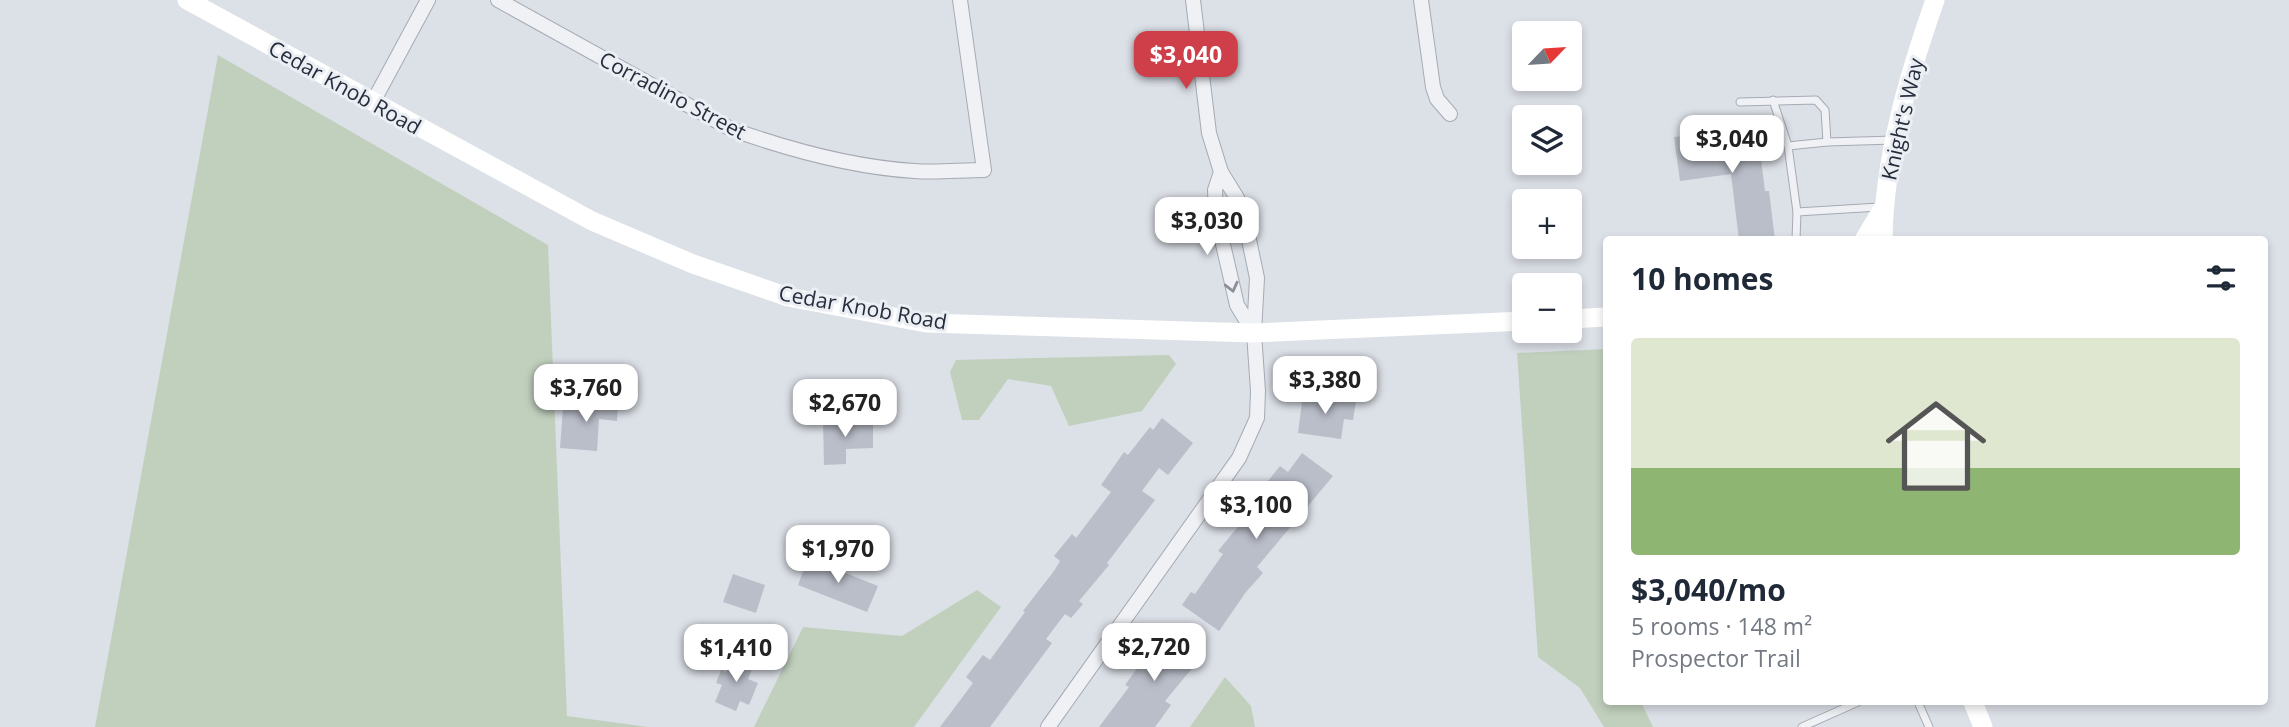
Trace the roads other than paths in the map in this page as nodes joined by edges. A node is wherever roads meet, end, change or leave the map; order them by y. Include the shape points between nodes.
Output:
1 (187, 0) edge
2 (428, 0) edge
3 (498, 0) edge
4 (960, 0) edge
5 (1193, 0) edge
6 (1421, 0) edge
7 (1935, 0) edge
8 (1773, 100) junction
9 (373, 102) junction
10 (1740, 102) dead end
11 (1450, 114) dead end
12 (1895, 141) junction
13 (1827, 142) junction
14 (1788, 146) junction
15 (1221, 172) junction
16 (1883, 207) junction
17 (1797, 212) junction
18 (1796, 236) edge
19 (1866, 236) edge
20 (1883, 236) edge
21 (1603, 317) edge
22 (1582, 318) edge
23 (1512, 322) edge
24 (1254, 333) junction
25 (1851, 705) edge
26 (1919, 705) edge
27 (1974, 705) edge
28 (1048, 727) edge
29 (1802, 727) edge
30 (1929, 727) edge
31 (1983, 727) edge

1 - 9 street, Cedar Knob Road
2 - 9 street
3 - 4 street, Corradino Street via 731,129 807,153 914,172 984,170
5 - 15 street via 1209,133
6 - 11 street via 1433,87
7 - 12 street, Knight's Way
8 - 10 lane
8 - 13 lane via 1816,100 1825,110
8 - 14 lane
9 - 24 street, Cedar Knob Road via 592,220 693,264 788,297 926,323
12 - 13 lane
12 - 16 street, Knight's Way
13 - 14 lane
14 - 17 lane
15 - 24 street via 1237,198 1254,256
15 -> 24 street via 1215,190 1216,214 1237,305
16 - 17 lane
16 - 19 street
16 - 20 street, Knight's Way
17 - 18 lane
21 - 22 street
23 - 24 street, Cedar Knob Road
24 - 28 street via 1258,391 1249,439
25 - 29 lane
26 - 30 lane
27 - 31 street

